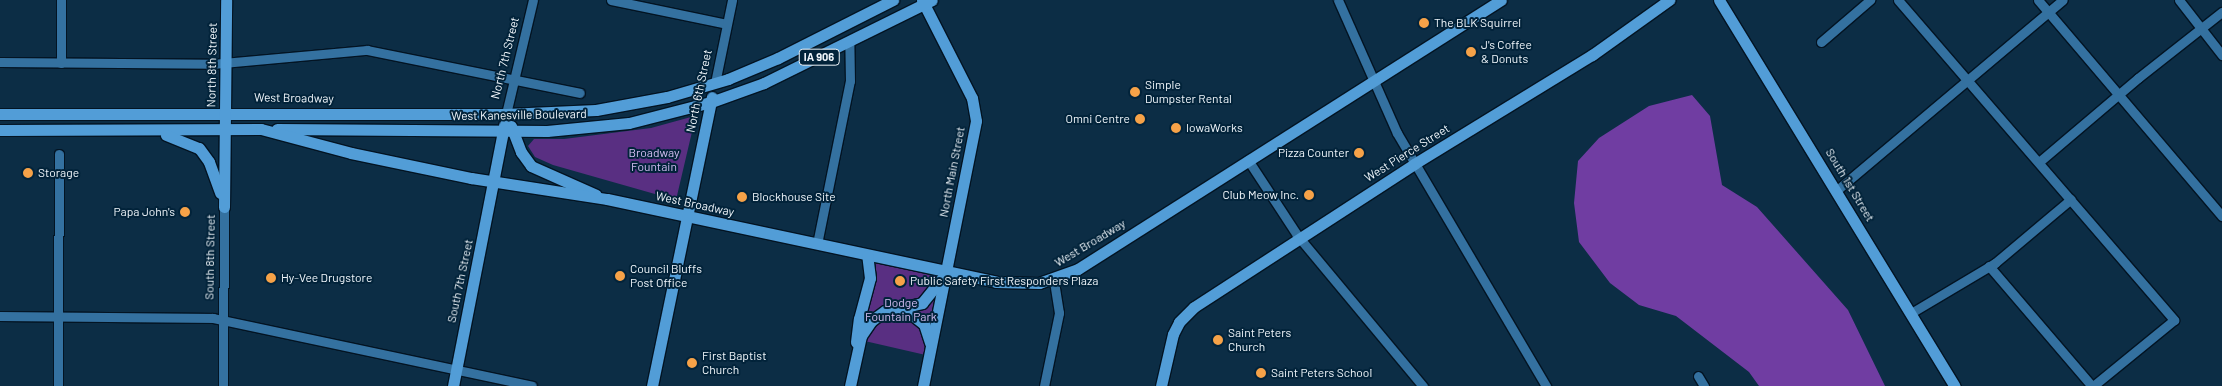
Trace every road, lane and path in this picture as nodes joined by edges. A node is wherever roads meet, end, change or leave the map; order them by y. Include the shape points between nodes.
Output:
1 (61, 0) edge
2 (226, 0) edge
3 (534, 0) edge
4 (611, 0) edge
5 (732, 0) edge
6 (894, 0) edge
7 (1338, 0) edge
8 (1501, 0) edge
9 (1669, 0) edge
10 (1719, 0) edge
11 (1870, 0) edge
12 (1898, 0) edge
13 (2038, 0) edge
14 (2062, 0) edge
15 (2179, 0) edge
16 (926, 1) edge
17 (2048, 12) junction
18 (2222, 12) edge
19 (727, 24) junction
20 (2201, 28) junction
21 (849, 42) junction
22 (1821, 42) dead end
23 (2222, 55) edge
24 (0, 62) edge
25 (61, 63) junction
26 (225, 63) junction
27 (512, 80) junction
28 (1375, 80) junction
29 (1968, 80) junction
30 (715, 83) junction
31 (580, 93) dead end
32 (2120, 94) junction
33 (711, 102) junction
34 (225, 112) junction
35 (0, 114) edge
36 (506, 114) junction
37 (224, 129) junction
38 (261, 129) junction
39 (0, 130) edge
40 (508, 131) junction
41 (149, 132) junction
42 (59, 154) dead end
43 (1248, 160) junction
44 (2039, 162) junction
45 (1414, 164) junction
46 (493, 182) junction
47 (1837, 190) junction
48 (607, 199) junction
49 (2071, 200) junction
50 (224, 207) junction
51 (2222, 216) edge
52 (687, 217) junction
53 (1301, 239) junction
54 (817, 244) junction
55 (867, 256) junction
56 (1989, 266) junction
57 (948, 272) junction
58 (1054, 280) junction
59 (892, 310) junction
60 (1911, 313) junction
61 (0, 316) edge
62 (58, 316) junction
63 (222, 320) junction
64 (931, 350) junction
65 (856, 356) junction
66 (456, 370) junction
67 (1698, 376) dead end
68 (58, 386) edge
69 (223, 386) edge
70 (453, 386) edge
71 (532, 386) edge
72 (652, 386) edge
73 (850, 386) edge
74 (923, 386) edge
75 (1044, 386) edge
76 (1161, 386) edge
77 (1423, 386) edge
78 (1546, 386) edge
79 (1704, 386) edge
80 (1955, 386) edge
81 (2093, 386) edge

1 - 25 street
2 - 26 main road, North 8th Street
3 - 27 street, North 7th Street
4 - 19 street
5 - 19 street, North 6th Street
6 - 30 main road, West Kanesville Boulevard / IA 906 via 778,58
7 - 28 street
8 - 28 main road, West Broadway
9 - 45 main road, West Pierce Street via 1592,55
10 - 47 main road, South 1st Street
11 - 22 street
12 - 29 street
13 - 17 street
14 - 17 street
15 - 20 street
16 - 21 main road, West Kanesville Boulevard / IA 906
16 - 57 main road, North Main Street via 976,113
17 - 29 street
17 - 32 street
18 - 20 street
19 - 30 street, North 6th Street
20 - 23 street
20 - 32 street
21 - 33 main road, West Kanesville Boulevard / IA 906 via 764,83
21 - 54 street via 850,81
24 - 25 street
25 - 26 street
26 - 27 street via 367,50
26 - 34 main road, North 8th Street
27 - 31 street
27 - 36 street, North 7th Street
28 - 43 main road, West Broadway
28 - 45 street via 1383,106
29 - 44 street
29 - 47 street
30 - 33 main road, North 6th Street
30 - 36 main road, West Kanesville Boulevard / IA 906 via 623,106 575,112
32 - 44 street
32 - 51 street
33 - 40 main road, West Kanesville Boulevard / IA 906 via 614,125
33 - 52 main road, North 6th Street
34 - 35 main road, West Broadway
34 - 36 main road, West Broadway
34 - 37 main road, North 8th Street
36 - 40 main road, West Broadway
37 - 38 main road, West Broadway
37 - 41 main road, West Broadway
37 - 50 main road, South 8th Street
38 - 40 main road, West Kanesville Boulevard
38 - 46 main road, West Broadway via 351,153
39 - 41 main road, West Broadway
40 - 46 main road
40 - 48 main road, West Broadway via 531,166
41 - 50 main road via 180,138 199,148 210,162
42 - 62 street
43 - 53 street
43 - 58 main road, West Broadway
44 - 49 street
45 - 53 main road, West Pierce Street
45 - 78 street
46 - 48 main road, West Broadway
46 - 66 main road, South 7th Street
47 - 60 main road, South 1st Street
48 - 52 main road, West Broadway
49 - 56 street
49 - 81 street via 2174,320
50 - 63 street, South 8th Street
52 - 54 main road, West Broadway
52 - 72 main road, North 6th Street
53 - 76 main road, West Pierce Street via 1190,310 1179,322 1171,340
53 - 77 street
54 - 55 main road, West Broadway
55 - 57 main road, West Broadway
55 - 65 main road via 870,278 858,319
56 - 60 street
56 - 81 street
57 - 58 main road, West Broadway via 1013,284
57 - 59 main road via 922,303
57 - 64 main road, North Main Street
58 - 75 street via 1059,313
59 - 64 main road via 911,314 924,324
59 - 65 main road via 877,315 871,321 861,336
60 - 80 main road, South 1st Street
61 - 62 street
62 - 63 street
62 - 68 street
63 - 66 street
63 - 69 street, South 8th Street
64 - 74 main road, North Main Street
65 - 73 main road
66 - 70 main road, South 7th Street
66 - 71 street
67 - 79 street

